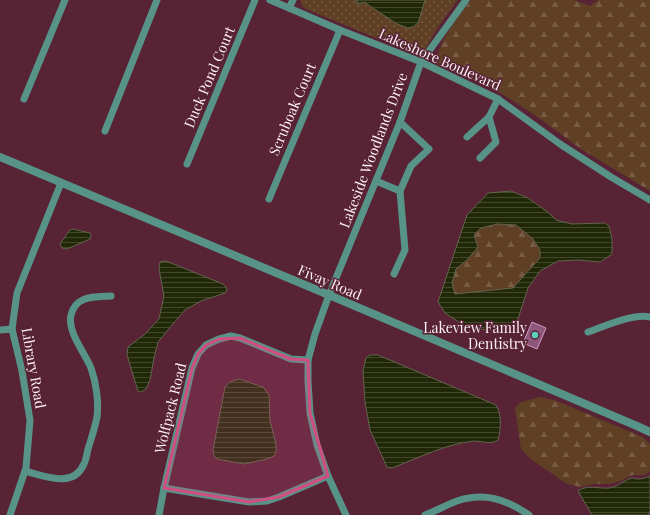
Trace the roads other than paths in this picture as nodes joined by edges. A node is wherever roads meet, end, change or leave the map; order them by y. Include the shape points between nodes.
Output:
1 (65, 0) edge
2 (157, 0) edge
3 (255, 0) edge
4 (270, 0) edge
5 (292, 0) edge
6 (466, 0) edge
7 (289, 8) junction
8 (340, 30) junction
9 (421, 62) junction
10 (24, 99) dead end
11 (498, 99) junction
12 (489, 117) junction
13 (400, 122) junction
14 (105, 131) dead end
15 (467, 137) dead end
16 (0, 157) edge
17 (480, 158) dead end
18 (187, 164) dead end
19 (376, 181) junction
20 (61, 183) junction
21 (400, 192) junction
22 (269, 199) dead end
23 (650, 200) edge
24 (394, 274) dead end
25 (329, 295) junction
26 (111, 296) dead end
27 (650, 317) edge
28 (12, 329) junction
29 (0, 330) edge
30 (588, 332) dead end
31 (308, 360) junction
32 (650, 432) edge
33 (24, 471) junction
34 (328, 476) junction
35 (164, 488) junction
36 (10, 515) edge
37 (159, 515) edge
38 (346, 515) edge
39 (425, 515) edge
40 (529, 515) edge

1 - 10 street
2 - 14 street
3 - 18 street, Duck Pond Court
4 - 7 street, Lakeshore Boulevard
5 - 7 street
6 - 9 street, Lakeside Woodlands Drive
7 - 8 street, Lakeshore Boulevard
8 - 9 street, Lakeshore Boulevard
8 - 22 street, Scruboak Court
9 - 11 street, Lakeshore Boulevard
9 - 13 street, Lakeside Woodlands Drive
11 - 12 street
11 - 23 street, Lakeshore Boulevard via 560,144
12 - 15 street
12 - 17 street via 496,142
13 - 19 street, Lakeside Woodlands Drive
13 - 21 street via 429,150 411,166
16 - 20 street, Fivay Road
19 - 21 street
19 - 25 street, Lakeside Woodlands Drive
20 - 25 street, Fivay Road
20 - 28 street, Library Road via 17,293
21 - 24 street via 405,250
25 - 31 street, Lakeside Woodlands Drive
25 - 32 street, Fivay Road
26 - 33 street via 88,297 77,303 71,314 70,325 91,368 97,392 97,416 85,464 70,479 58,480
27 - 30 street via 631,317
28 - 29 street
28 - 33 street, Library Road via 30,420
31 - 34 street, Lakeside Woodlands Drive via 310,413 317,445
31 - 35 street, Wolfpack Road via 291,359 231,336 206,345 198,354 192,368
33 - 36 street, Library Road
34 - 35 street via 267,501 249,502
34 - 38 street, Lakeside Woodlands Drive
35 - 37 street, Wolfpack Road
39 - 40 street via 457,501 475,497 497,498

